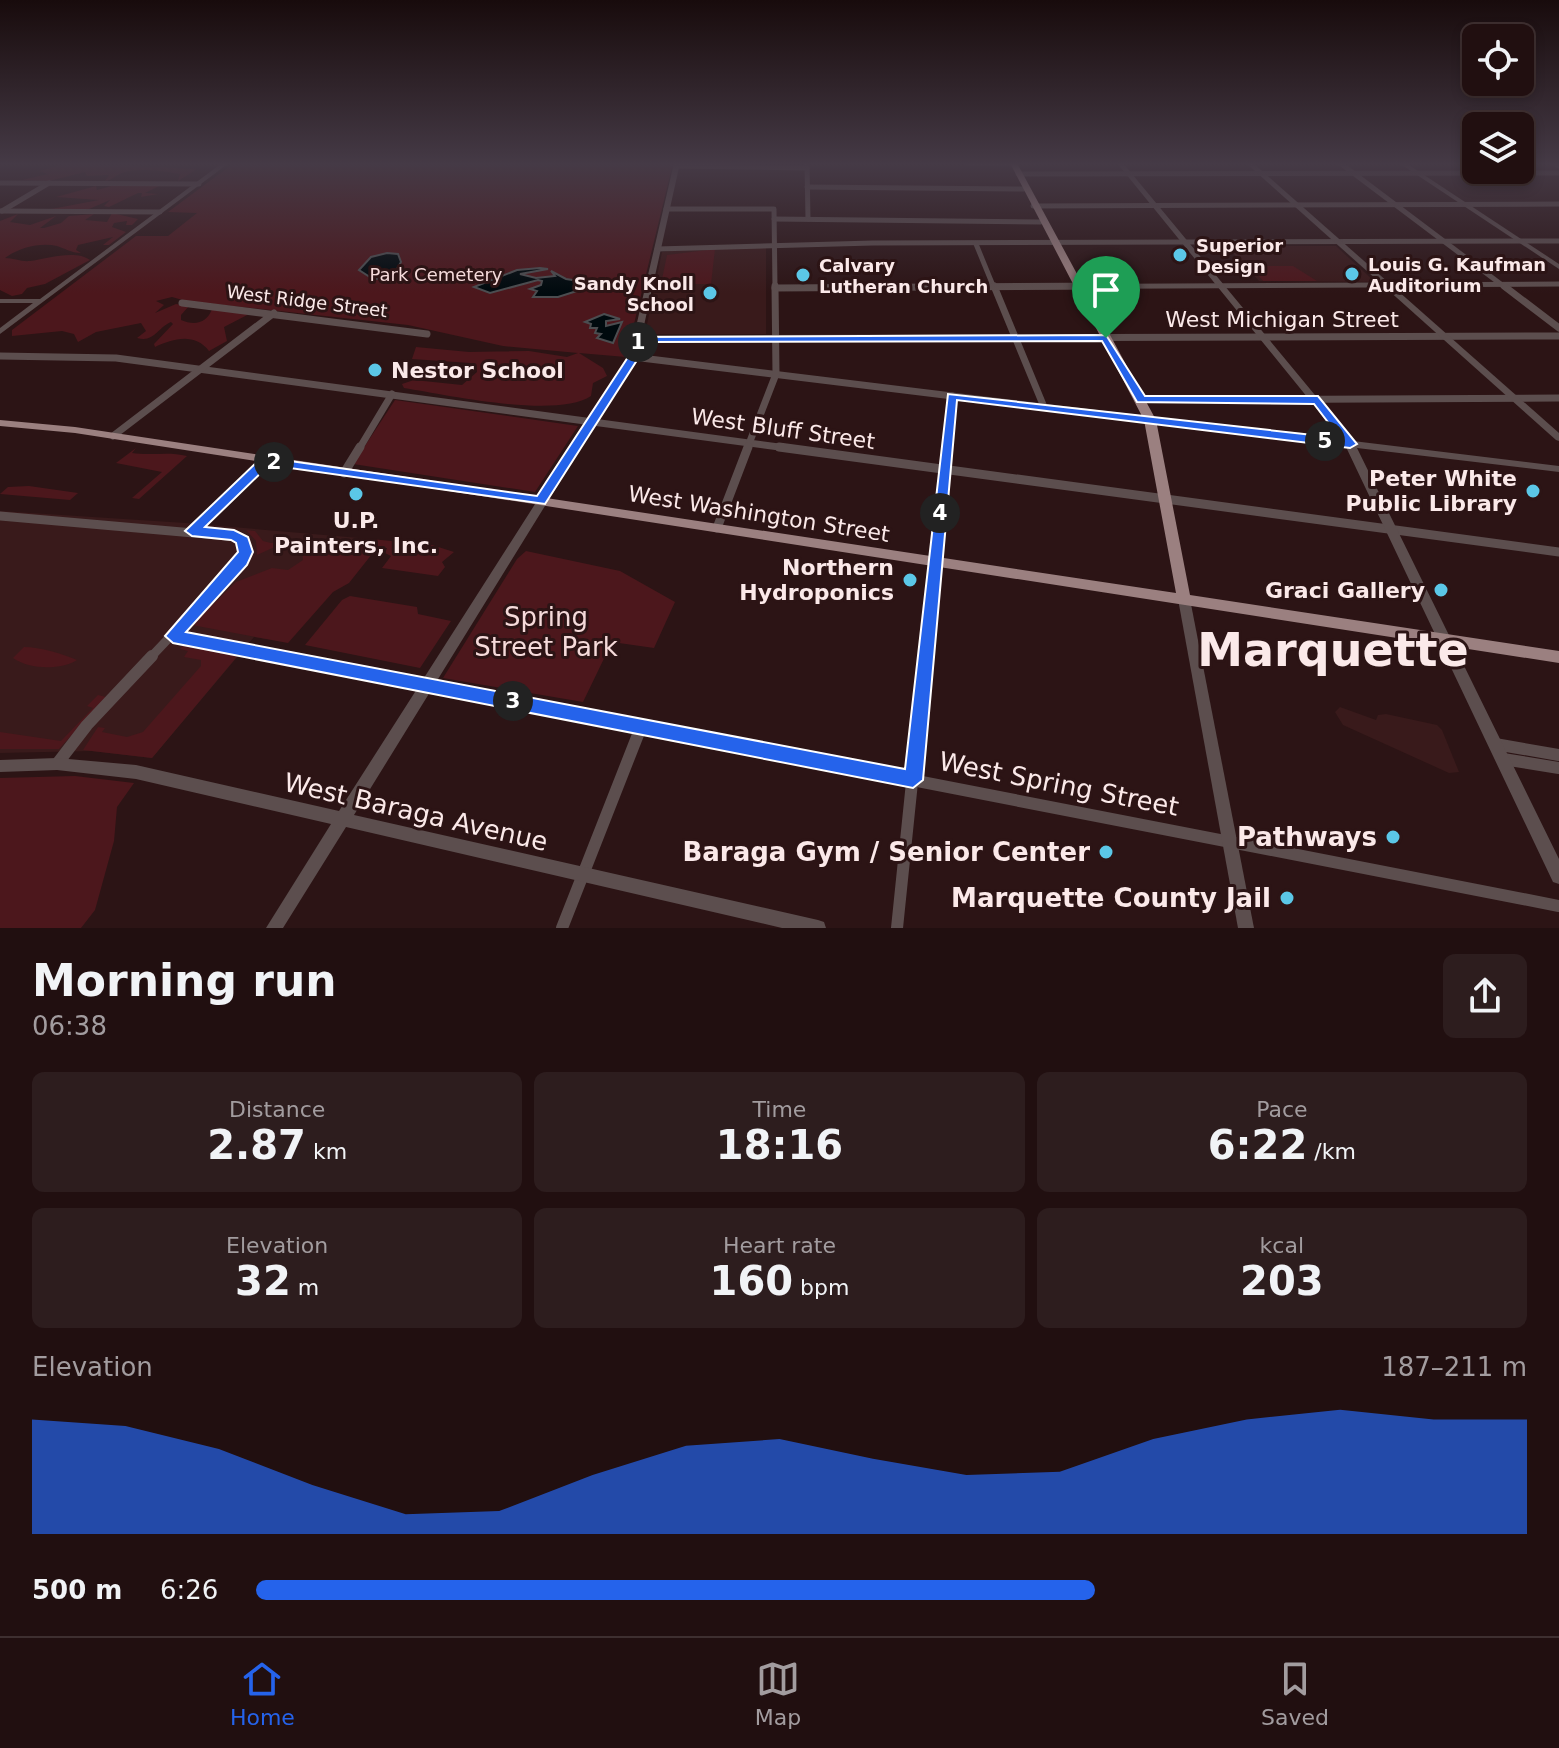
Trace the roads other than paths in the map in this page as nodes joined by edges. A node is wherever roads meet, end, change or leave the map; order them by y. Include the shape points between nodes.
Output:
1 (168, 206) edge
2 (808, 206) edge
3 (1033, 206) edge
4 (1156, 206) edge
5 (1298, 206) edge
6 (1396, 206) edge
7 (1467, 206) edge
8 (666, 209) joint
9 (1, 211) edge
10 (160, 212) junction
11 (774, 219) junction
12 (808, 219) junction
13 (1041, 222) junction
14 (1520, 241) junction
15 (1559, 241) edge
16 (1187, 242) junction
17 (1339, 242) junction
18 (1442, 242) junction
19 (1053, 243) junction
20 (774, 244) junction
21 (976, 244) junction
22 (657, 249) junction
23 (1559, 267) edge
24 (1559, 284) edge
25 (1500, 285) junction
26 (1224, 286) junction
27 (1387, 286) junction
28 (994, 287) junction
29 (1077, 287) junction
30 (775, 288) junction
31 (0, 301) edge
32 (41, 301) junction
33 (182, 303) dead end
34 (274, 313) junction
35 (1559, 328) edge
36 (0, 332) edge
37 (427, 334) dead end
38 (1445, 336) junction
39 (1559, 336) edge
40 (1265, 337) junction
41 (1015, 338) junction
42 (1106, 338) junction
43 (639, 339) junction
44 (775, 339) junction
45 (0, 356) edge
46 (633, 357) junction
47 (202, 369) junction
48 (776, 374) junction
49 (392, 394) junction
50 (952, 396) junction
51 (1514, 398) junction
52 (1559, 398) edge
53 (1141, 400) junction
54 (1318, 400) junction
55 (1044, 407) junction
56 (1150, 420) junction
57 (593, 422) junction
58 (0, 423) edge
59 (113, 436) junction
60 (1559, 438) edge
61 (749, 442) junction
62 (1350, 444) junction
63 (267, 460) junction
64 (946, 469) junction
65 (1559, 469) edge
66 (344, 473) junction
67 (1165, 499) junction
68 (540, 501) junction
69 (0, 516) edge
70 (717, 528) junction
71 (1390, 529) junction
72 (192, 531) junction
73 (1559, 552) edge
74 (935, 560) junction
75 (1184, 599) junction
76 (173, 636) junction
77 (1445, 639) junction
78 (1559, 657) edge
79 (427, 684) junction
80 (641, 727) junction
81 (1495, 744) junction
82 (1559, 755) edge
83 (1502, 758) junction
84 (57, 764) junction
85 (0, 766) edge
86 (1559, 768) edge
87 (913, 780) junction
88 (342, 819) junction
89 (1230, 843) junction
90 (583, 875) junction
91 (1559, 876) edge
92 (1559, 906) edge
93 (274, 928) edge
94 (562, 928) edge
95 (818, 928) edge
96 (897, 928) edge
97 (1246, 928) edge

1 - 10 street
2 - 12 street
3 - 13 main road
4 - 16 street
5 - 17 street
6 - 18 street
7 - 14 street
8 - 11 street via 774,209
8 - 22 street
9 - 10 street
10 - 32 street
11 - 12 street
11 - 20 street
12 - 13 street
13 - 19 main road
14 - 15 street
14 - 18 street
14 - 23 street
16 - 17 street
16 - 19 street
16 - 26 street
17 - 18 street
17 - 27 street
18 - 25 street
19 - 21 street
19 - 29 main road
20 - 21 street
20 - 22 street
20 - 30 street
21 - 28 street
22 - 43 street
24 - 25 street
25 - 27 street
25 - 35 street
26 - 27 street
26 - 29 street
26 - 40 street
27 - 38 street
28 - 29 street
28 - 30 street
28 - 41 street
29 - 42 main road
30 - 44 street
31 - 32 street
32 - 36 street
33 - 34 street, West Ridge Street
34 - 37 street, West Ridge Street
34 - 47 street
38 - 39 street, West Michigan Street
38 - 40 street, West Michigan Street
38 - 51 street
40 - 42 street, West Michigan Street
40 - 54 street
41 - 42 street, West Michigan Street
41 - 44 street, West Michigan Street
41 - 55 street
42 - 53 main road
43 - 44 street, West Michigan Street
43 - 46 street
44 - 48 street
45 - 47 street, West Bluff Street via 116,358
46 - 48 street
46 - 57 street
47 - 49 street, West Bluff Street
47 - 59 street
48 - 50 street
48 - 61 street
49 - 57 street, West Bluff Street
49 - 66 street
50 - 55 street
50 - 64 street
51 - 52 street
51 - 54 street
51 - 60 street
53 - 54 street
53 - 56 main road
54 - 62 street
55 - 56 street
56 - 62 street
56 - 67 main road
57 - 61 street, West Bluff Street
57 - 68 street
58 - 59 main road, West Washington Street
59 - 63 main road, West Washington Street
61 - 64 street, West Bluff Street
61 - 70 street
62 - 65 street
62 - 71 street
63 - 66 main road, West Washington Street
63 - 72 street
64 - 67 street, West Bluff Street
64 - 74 street
66 - 68 main road, West Washington Street
67 - 71 street, West Bluff Street
67 - 75 main road
68 - 70 main road, West Washington Street
68 - 79 street
69 - 72 street
70 - 74 main road, West Washington Street
71 - 73 street, West Bluff Street
71 - 77 street
72 - 76 street via 234,535 243,540 245,552
74 - 75 main road, West Washington Street
74 - 87 street
75 - 77 main road, West Washington Street
75 - 89 street
76 - 79 street, West Spring Street
76 - 84 street
77 - 78 main road, West Washington Street
77 - 81 street
79 - 80 street, West Spring Street
79 - 88 street
80 - 87 street, West Spring Street
80 - 90 street
81 - 82 street
81 - 83 street
83 - 86 street
83 - 91 street
84 - 85 street, West Baraga Avenue
84 - 88 street, West Baraga Avenue via 136,772
87 - 89 street, West Spring Street
87 - 96 street
88 - 90 street, West Baraga Avenue
88 - 93 street
89 - 92 street, West Spring Street
89 - 97 street
90 - 94 street
90 - 95 street, West Baraga Avenue

